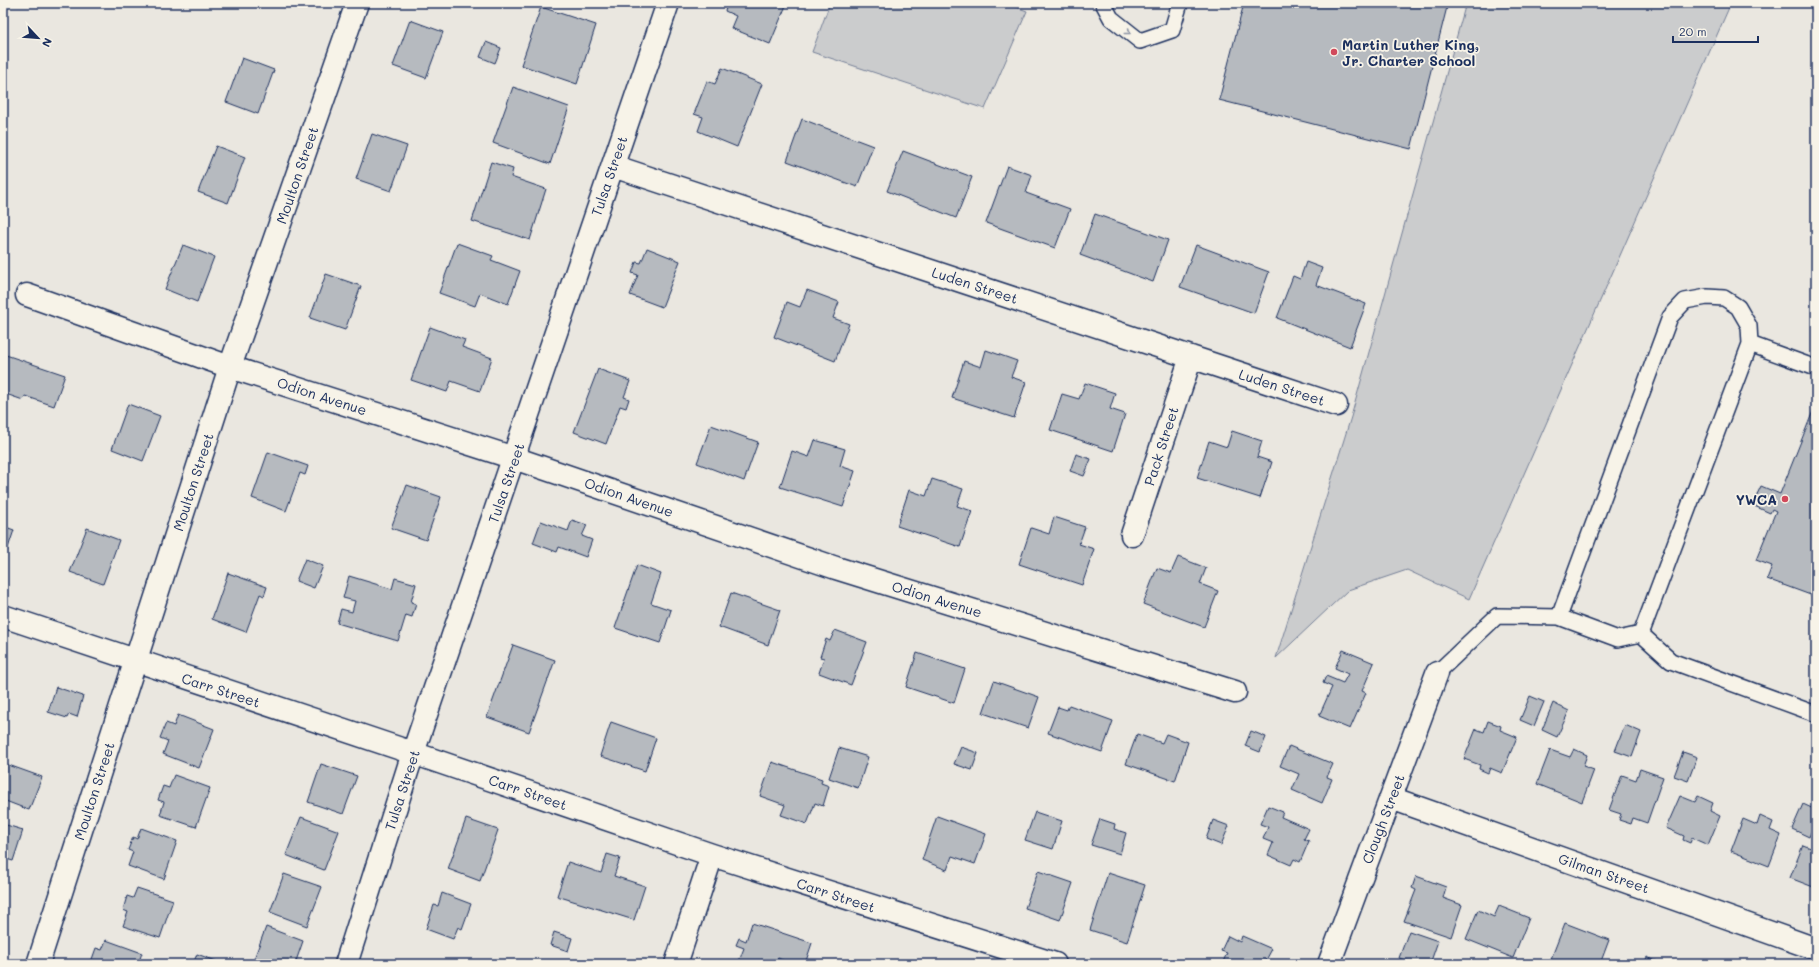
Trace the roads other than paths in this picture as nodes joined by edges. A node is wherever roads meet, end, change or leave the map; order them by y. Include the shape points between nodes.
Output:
1 (357, 3) edge
2 (668, 3) edge
3 (1103, 3) edge
4 (1180, 3) edge
5 (613, 166) junction
6 (27, 295) dead end
7 (1750, 344) junction
8 (1191, 357) junction
9 (230, 367) junction
10 (1816, 368) edge
11 (1336, 405) dead end
12 (514, 458) junction
13 (1132, 535) dead end
14 (3, 616) edge
15 (1559, 617) junction
16 (1641, 634) junction
17 (136, 662) junction
18 (1437, 673) joint
19 (1235, 692) dead end
20 (1816, 714) edge
21 (413, 752) junction
22 (1391, 798) junction
23 (712, 855) junction
24 (1816, 948) edge
25 (1002, 957) edge
26 (38, 964) edge
27 (346, 964) edge
28 (676, 964) edge
29 (1055, 964) edge
30 (1329, 964) edge

1 - 9 street, Moulton Street
2 - 5 street, Tulsa Street
3 -> 4 lane via 1111,18 1140,41 1172,30
5 - 8 street, Luden Street
5 - 12 street, Tulsa Street
6 - 9 street, Odion Avenue
7 - 10 lane
7 - 15 lane via 1749,326 1738,307 1724,298 1707,297 1685,301 1670,317
7 - 16 lane
8 - 11 street, Luden Street
8 - 13 street, Pack Street
9 - 12 street, Odion Avenue
9 - 17 street, Moulton Street
12 - 19 street, Odion Avenue via 836,568
12 - 21 street, Tulsa Street
14 - 17 street, Carr Street
15 - 16 lane via 1618,639
15 - 18 lane via 1497,616
16 - 20 lane via 1671,661
17 - 21 street, Carr Street
17 - 26 street, Moulton Street
18 - 22 street, Clough Street
21 - 23 street, Carr Street
21 - 27 street, Tulsa Street
22 - 24 street, Gilman Street
22 - 30 street, Clough Street
23 - 25 street, Carr Street
23 - 28 street
25 - 29 street, Carr Street

